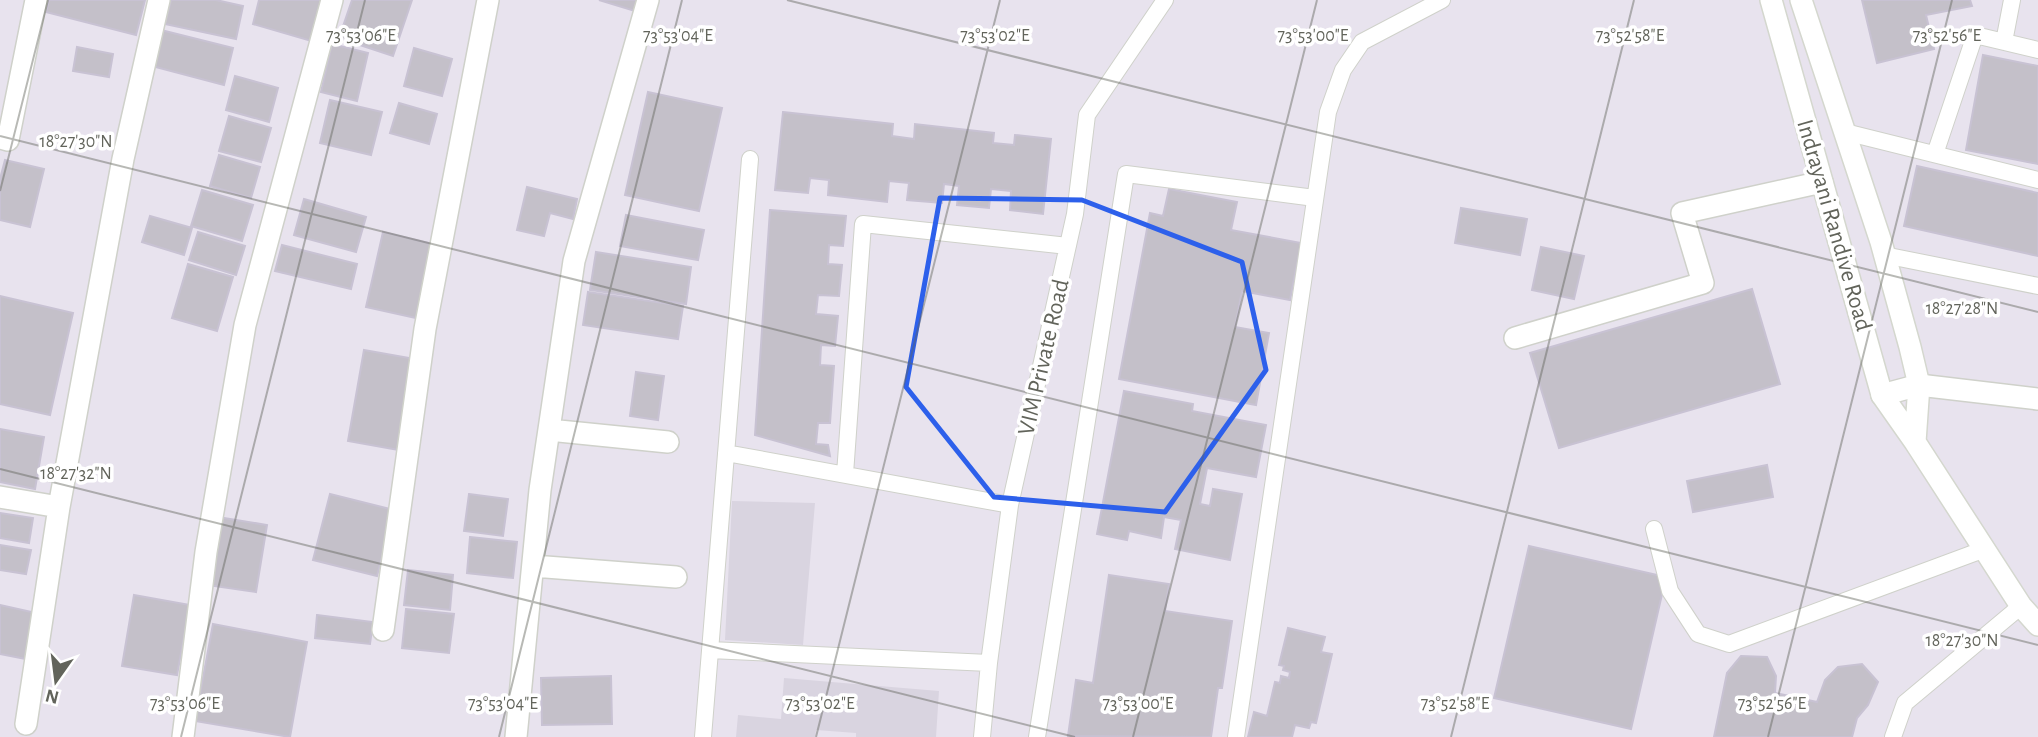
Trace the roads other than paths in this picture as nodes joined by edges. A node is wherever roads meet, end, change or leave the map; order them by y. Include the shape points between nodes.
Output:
1 (36, 0) edge
2 (159, 0) edge
3 (332, 0) edge
4 (488, 0) edge
5 (648, 0) edge
6 (1165, 0) edge
7 (1442, 0) edge
8 (1771, 0) edge
9 (1801, 0) edge
10 (2012, 0) edge
11 (2004, 42) junction
12 (2038, 50) edge
13 (1845, 132) junction
14 (0, 138) edge
15 (1935, 154) junction
16 (750, 159) dead end
17 (2038, 180) edge
18 (1822, 182) junction
19 (1315, 198) junction
20 (1068, 246) junction
21 (1884, 254) junction
22 (2038, 286) edge
23 (1515, 338) dead end
24 (1919, 385) junction
25 (1882, 395) junction
26 (2038, 399) edge
27 (549, 430) junction
28 (668, 442) dead end
29 (1915, 442) junction
30 (726, 453) junction
31 (845, 474) junction
32 (0, 497) edge
33 (1010, 505) junction
34 (59, 507) junction
35 (1654, 529) dead end
36 (1985, 549) junction
37 (533, 566) junction
38 (676, 577) dead end
39 (2021, 606) junction
40 (2038, 625) edge
41 (383, 630) dead end
42 (710, 650) junction
43 (989, 663) junction
44 (26, 724) dead end
45 (183, 737) edge
46 (516, 737) edge
47 (703, 737) edge
48 (982, 737) edge
49 (1037, 737) edge
50 (1236, 737) edge
51 (1893, 737) edge

1 - 14 street via 8,140
2 - 34 street via 123,159
3 - 45 street via 245,325 206,552
4 - 41 street via 425,329
5 - 27 street via 574,261
6 - 20 lane, VIM Private Road via 1087,114
7 - 19 lane via 1362,42 1343,70 1328,112
8 - 18 street, Indrayani Randive Road
9 - 13 street, Indrayani Randive Road
10 - 11 lane
11 - 12 lane
11 - 15 lane via 1975,35
13 - 15 lane
13 - 21 street, Indrayani Randive Road
15 - 17 lane
16 - 30 lane
18 - 23 street via 1682,213 1703,282
18 - 25 street, Indrayani Randive Road
19 - 49 lane via 1126,174
19 - 50 lane
20 - 31 lane via 863,224
20 - 33 lane, VIM Private Road
21 - 22 lane
21 - 24 street, Indrayani Randive Road
24 - 25 street
24 - 26 street
24 - 29 street, Indrayani Randive Road
25 - 29 street, Indrayani Randive Road
27 - 28 street
27 - 37 street
29 - 36 street, Indrayani Randive Road
30 - 31 lane
30 - 42 lane
31 - 33 lane
32 - 34 street
33 - 43 lane, VIM Private Road
34 - 44 street
35 - 36 lane via 1677,602 1698,634 1729,644
36 - 39 street, Indrayani Randive Road
37 - 38 street
37 - 46 street
39 - 40 street, Indrayani Randive Road
39 - 51 lane via 1905,703
42 - 43 lane
42 - 47 lane
43 - 48 lane, VIM Private Road

